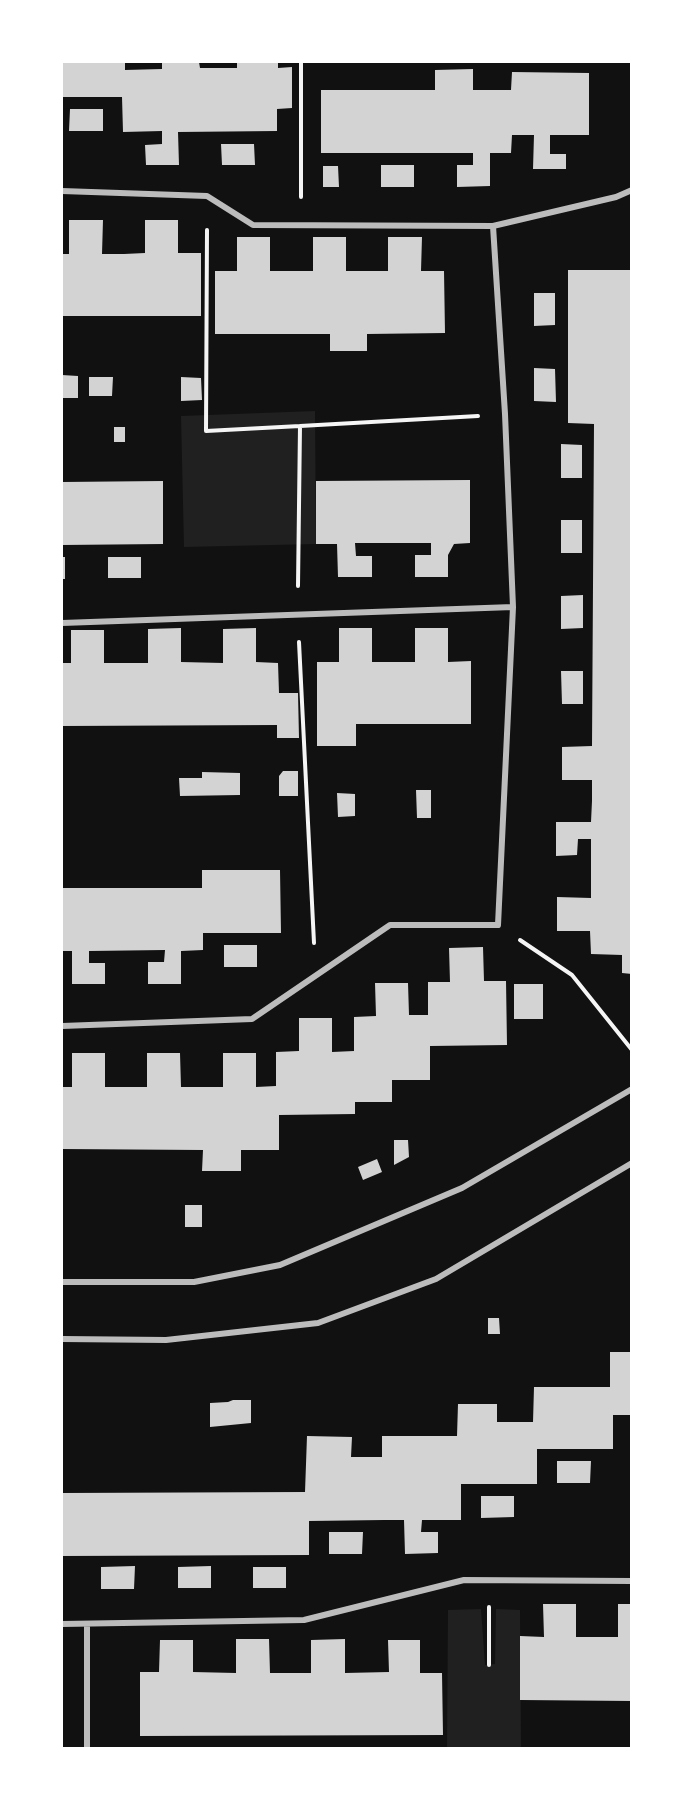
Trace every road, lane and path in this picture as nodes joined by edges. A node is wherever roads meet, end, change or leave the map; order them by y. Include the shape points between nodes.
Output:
1 (301, 62) edge
2 (632, 190) edge
3 (62, 191) edge
4 (207, 196) junction
5 (301, 225) junction
6 (494, 226) junction
7 (300, 426) dead end
8 (513, 607) junction
9 (62, 622) edge
10 (498, 925) junction
11 (62, 1026) edge
12 (632, 1050) edge
13 (632, 1089) edge
14 (632, 1163) edge
15 (62, 1282) edge
16 (62, 1339) edge
17 (490, 1580) junction
18 (632, 1581) edge
19 (62, 1624) edge
20 (87, 1624) junction
21 (489, 1665) dead end
22 (87, 1749) edge

1 - 5 path
2 - 6 street
3 - 4 street
4 - 5 street via 253,225
4 - 7 path via 206,431
5 - 6 street
6 - 8 street
8 - 9 street
8 - 10 street
10 - 11 street via 390,925 252,1018
10 - 12 path via 572,975
13 - 15 street via 462,1188 280,1265 194,1282
14 - 16 street via 436,1279 318,1323 166,1340
17 - 18 street
17 - 20 street via 464,1580 304,1620
17 - 21 path
19 - 20 street
20 - 22 street

